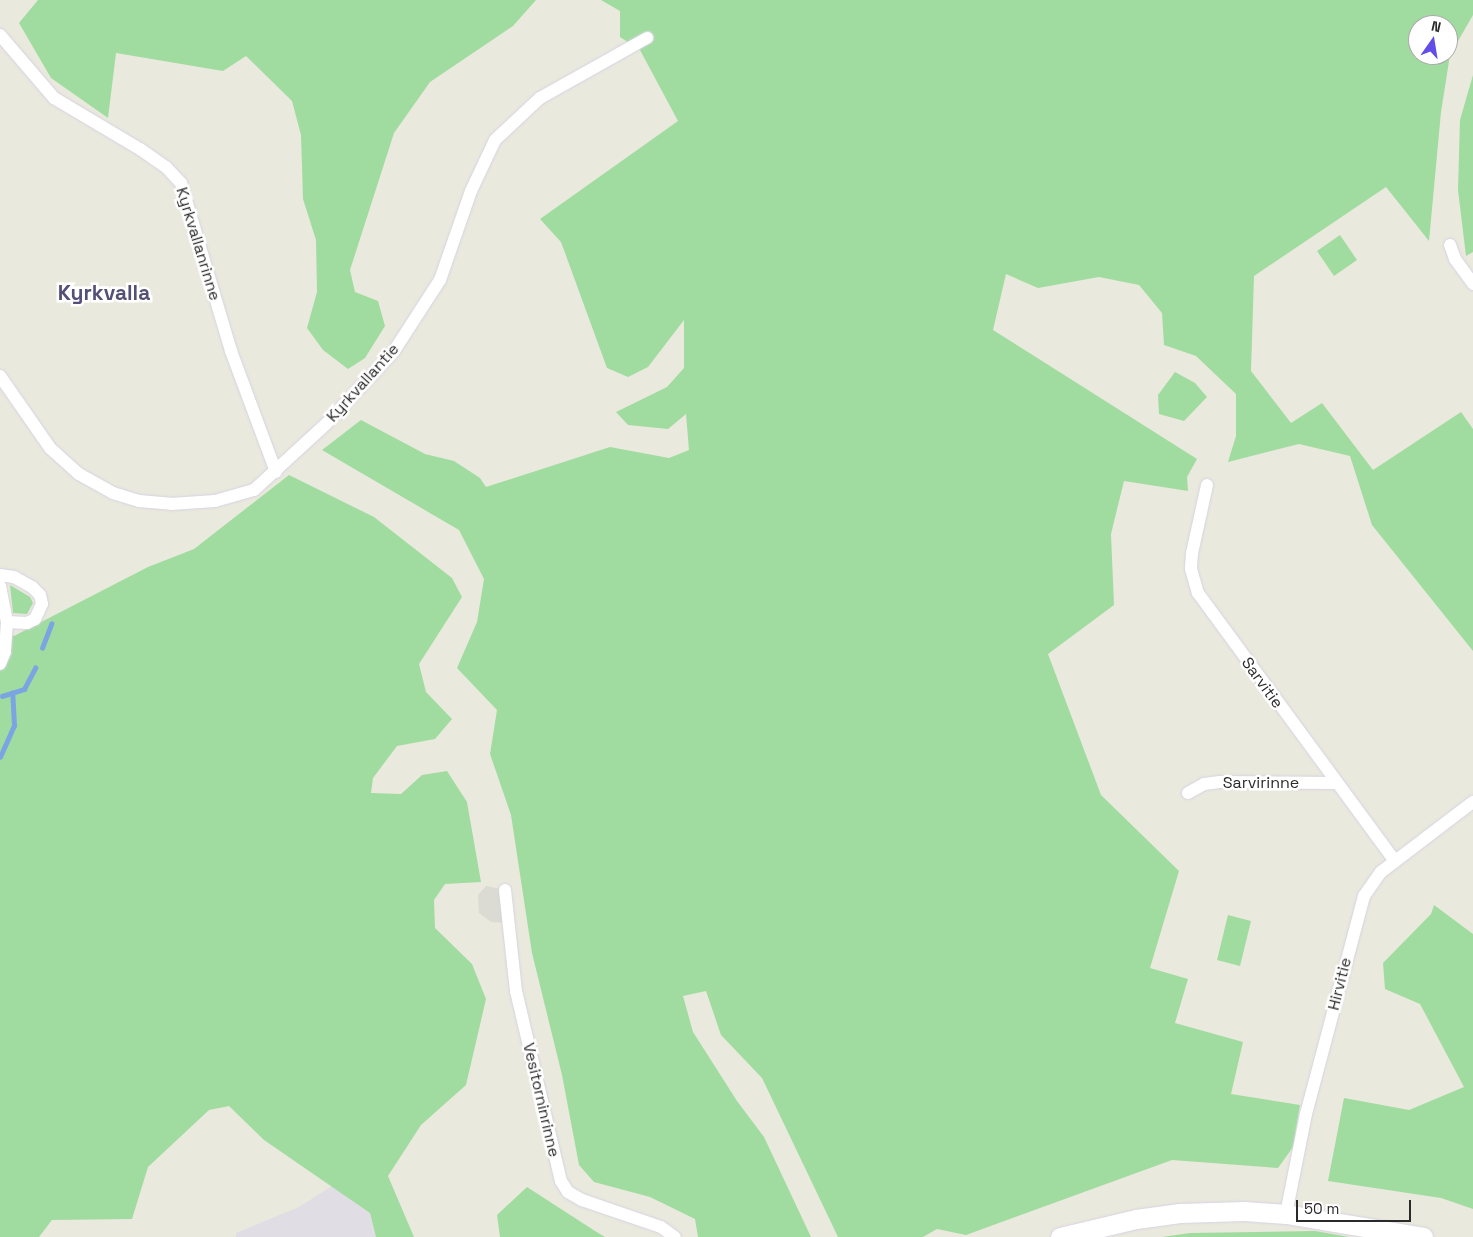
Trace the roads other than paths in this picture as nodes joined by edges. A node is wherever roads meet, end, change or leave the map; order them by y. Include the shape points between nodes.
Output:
1 (0, 35) edge
2 (647, 38) dead end
3 (1450, 245) dead end
4 (1473, 284) edge
5 (0, 376) edge
6 (276, 472) junction
7 (1207, 485) dead end
8 (0, 575) edge
9 (0, 586) edge
10 (8, 622) junction
11 (0, 664) edge
12 (1335, 783) junction
13 (1188, 793) dead end
14 (1473, 802) edge
15 (1395, 861) junction
16 (505, 890) dead end
17 (1286, 1214) junction
18 (675, 1237) edge
19 (1060, 1237) edge
20 (1423, 1237) edge

1 - 6 street, Kyrkvallanrinne via 54,98 166,167 181,183 231,351
2 - 6 street, Kyrkvallantie via 540,98 495,140 476,176 440,280 394,351
3 - 4 street via 1455,259
5 - 6 street, Kyrkvallantie via 50,448 79,474 113,493 154,503 216,501 254,490
7 - 12 street, Sarvitie via 1192,552 1191,569 1198,593
8 - 10 street via 14,577 32,587 40,595 42,604 36,619 27,623
9 - 10 street
10 - 11 street via 5,652
12 - 13 street, Sarvirinne via 1220,782 1204,784
12 - 15 street, Sarvitie
14 - 15 street, Hirvitie
15 - 17 street, Hirvitie via 1373,881 1357,918 1306,1114
16 - 18 street, Vesitorninrinne via 516,991 561,1181 568,1192 582,1200 661,1227
17 - 19 main road via 1180,1213 1136,1219
17 - 20 main road

